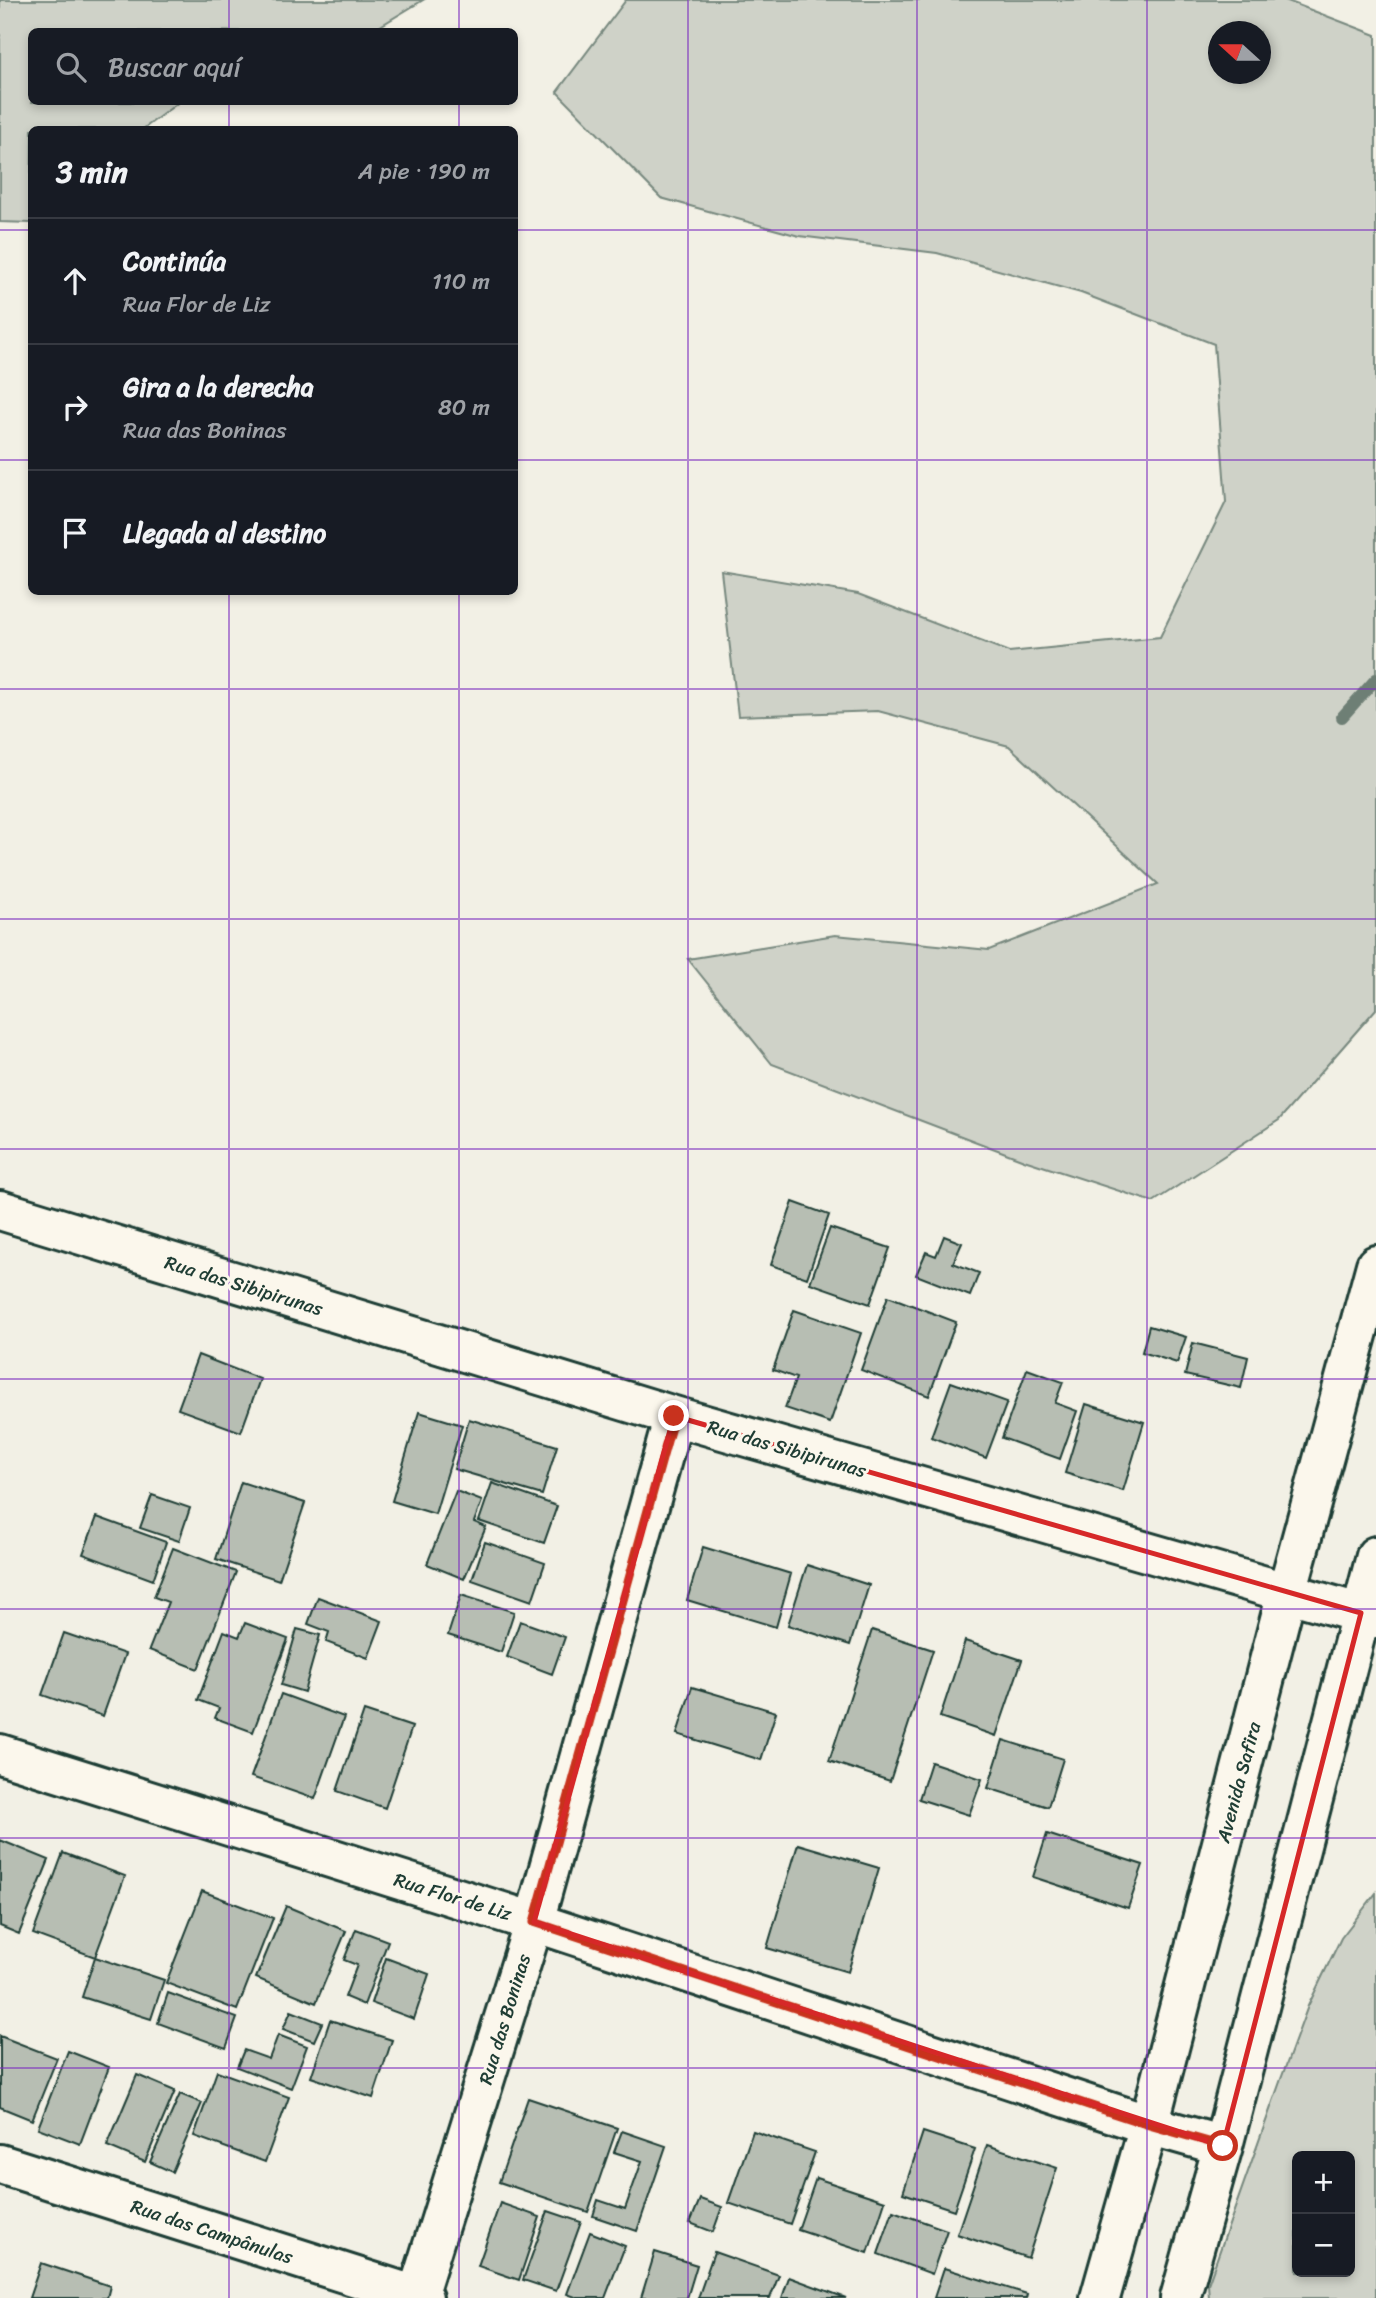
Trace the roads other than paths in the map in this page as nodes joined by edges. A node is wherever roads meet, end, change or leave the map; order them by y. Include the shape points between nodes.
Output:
1 (0, 1210) edge
2 (1376, 1265) edge
3 (674, 1416) junction
4 (1376, 1556) edge
5 (1287, 1592) junction
6 (1369, 1615) edge
7 (0, 1754) edge
8 (534, 1922) junction
9 (1149, 2125) junction
10 (1223, 2146) junction
11 (0, 2164) edge
12 (420, 2297) edge
13 (1100, 2298) edge
14 (1180, 2298) edge

1 - 3 street, Rua das Sibipirunas
2 - 5 street, Avenida Safira
3 - 5 street, Rua das Sibipirunas
3 - 8 street, Rua das Boninas
4 - 6 street
5 - 6 street, Rua das Sibipirunas
5 - 9 street, Avenida Safira
6 - 10 street
7 - 8 street, Rua Flor de Liz
8 - 9 street, Rua Flor de Liz
8 - 12 street, Rua das Boninas
9 - 10 street, Rua Flor de Liz
9 - 13 street, Avenida Safira
10 - 14 street
11 - 12 street, Rua das Campânulas

